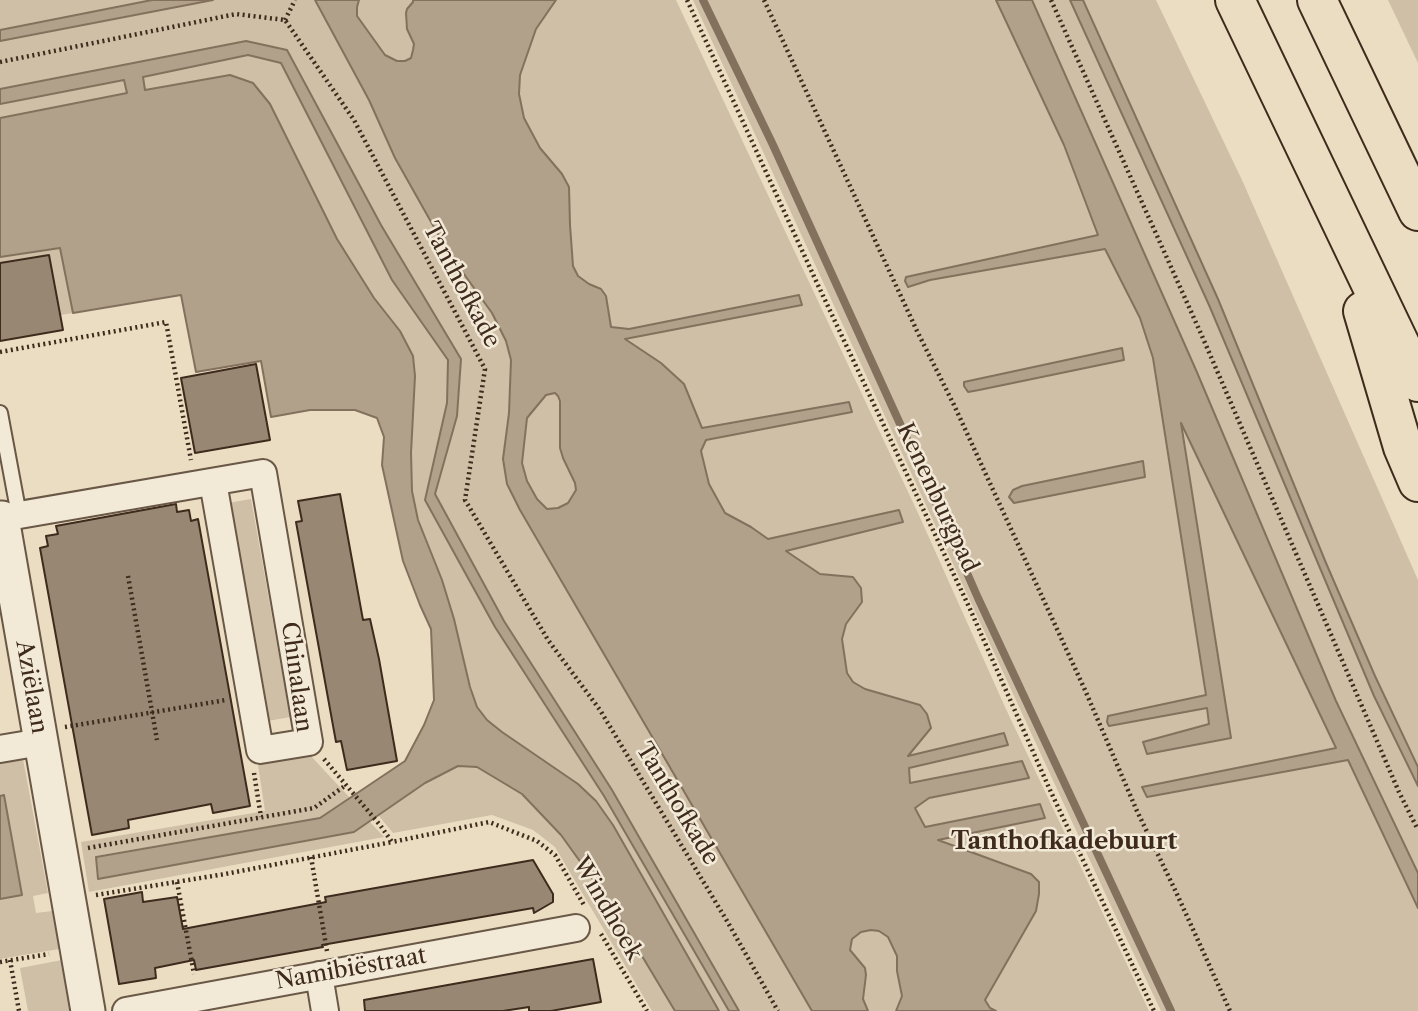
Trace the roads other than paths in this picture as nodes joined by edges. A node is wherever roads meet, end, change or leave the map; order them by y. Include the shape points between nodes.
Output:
1 (1235, 0) edge
2 (1317, 0) edge
3 (1329, 194) junction
4 (1418, 211) edge
5 (1418, 382) edge
6 (0, 413) edge
7 (1418, 482) edge
8 (204, 484) junction
9 (7, 517) edge
10 (40, 736) junction
11 (0, 749) edge
12 (587, 922) road end
13 (325, 973) junction
14 (88, 1011) edge
15 (126, 1011) edge
16 (325, 1011) edge

1 - 3 highway
2 - 4 highway
3 - 5 highway
3 - 7 highway via 1403,447
6 - 9 lane
8 - 8 street, Chinalaan via 263,473 309,742 260,750
8 - 9 street, Chinalaan
9 - 10 street, Aziëlaan
10 - 11 street
10 - 14 street, Aziëlaan
12 - 13 street, Namibiëstraat
13 - 15 street, Namibiëstraat
13 - 16 street

